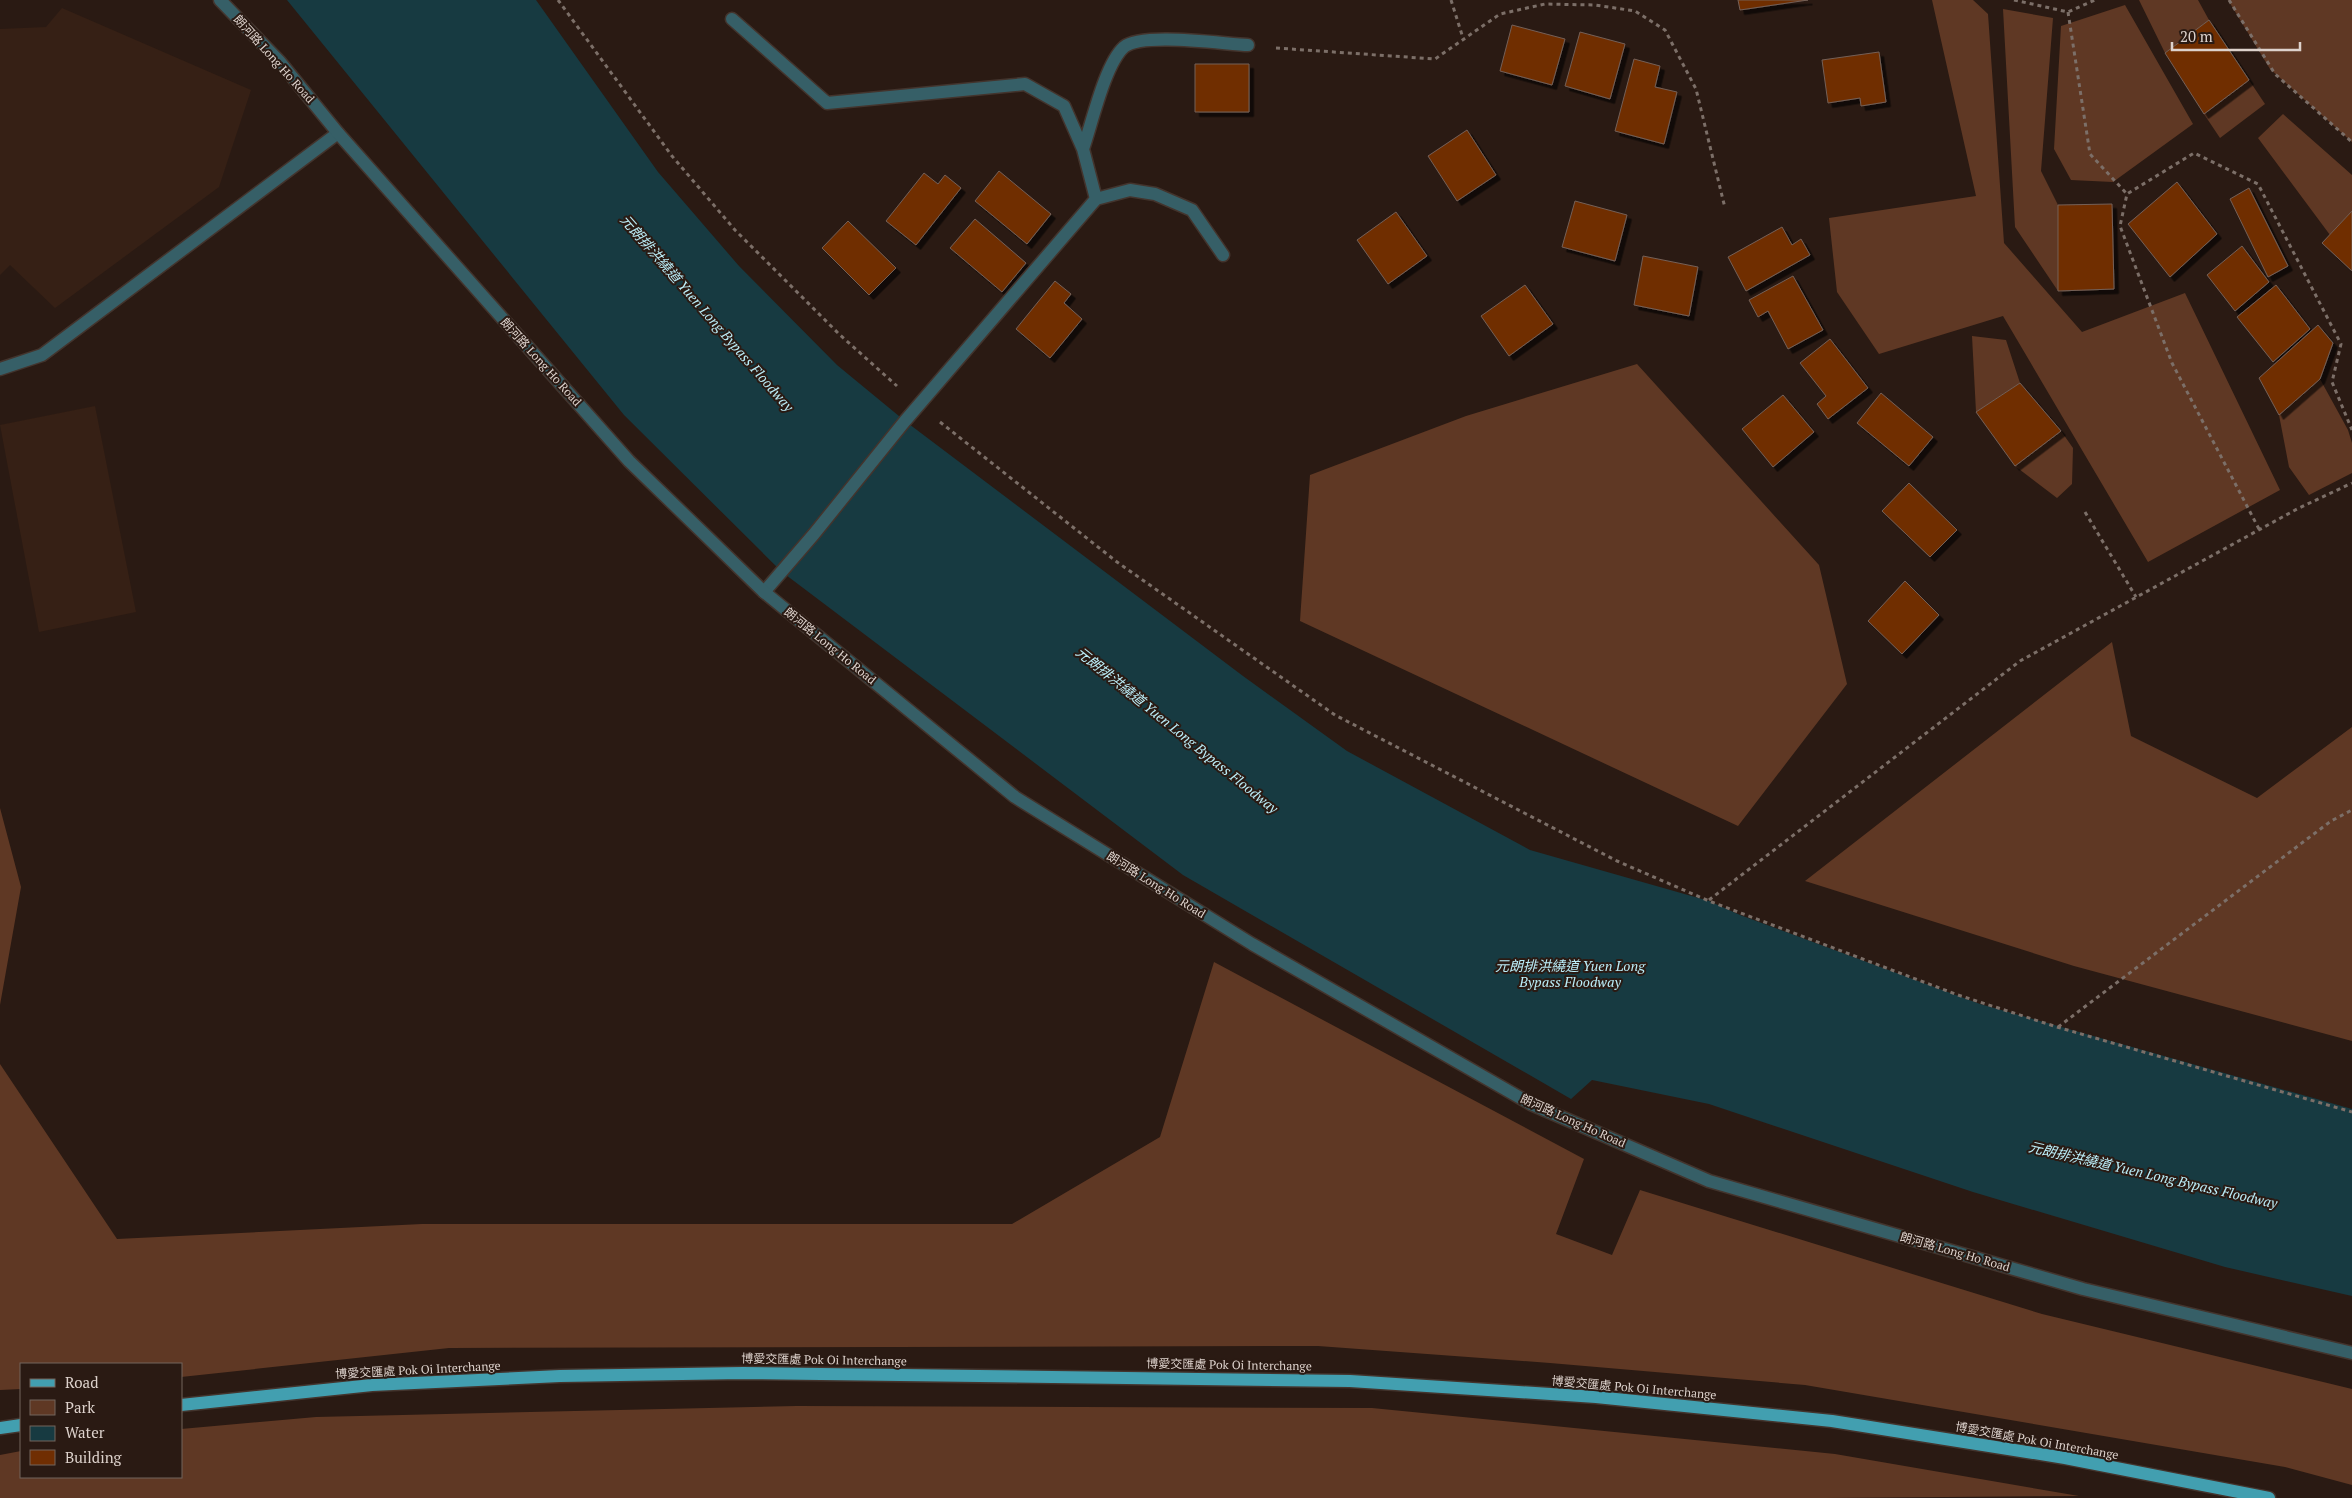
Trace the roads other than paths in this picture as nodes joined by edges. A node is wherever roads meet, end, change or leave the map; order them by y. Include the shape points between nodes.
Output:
1 (220, 0) edge
2 (732, 18) dead end
3 (1248, 46) road end
4 (338, 133) junction
5 (1084, 149) junction
6 (1096, 199) junction
7 (1222, 255) dead end
8 (0, 369) edge
9 (764, 592) junction
10 (2352, 1353) edge
11 (182, 1406) edge
12 (20, 1425) edge
13 (0, 1428) edge
14 (2269, 1498) edge

1 - 4 street, 朗河路 Long Ho Road via 280,62
2 - 5 street via 827,103 1025,84 1064,106
3 - 5 street via 1150,39 1125,46 1112,64
4 - 8 street via 42,355
4 - 9 street, 朗河路 Long Ho Road via 629,461
5 - 6 street
6 - 7 street via 1130,190 1155,194 1192,210
6 - 9 street via 905,421
9 - 10 street, 朗河路 Long Ho Road via 1015,797 1252,944 1531,1104 1709,1181 2083,1289
11 - 14 main road, 博愛交匯處 Pok Oi Interchange via 372,1384 560,1376 742,1373 1350,1380 1596,1396 1832,1421 2065,1458
12 - 13 main road

